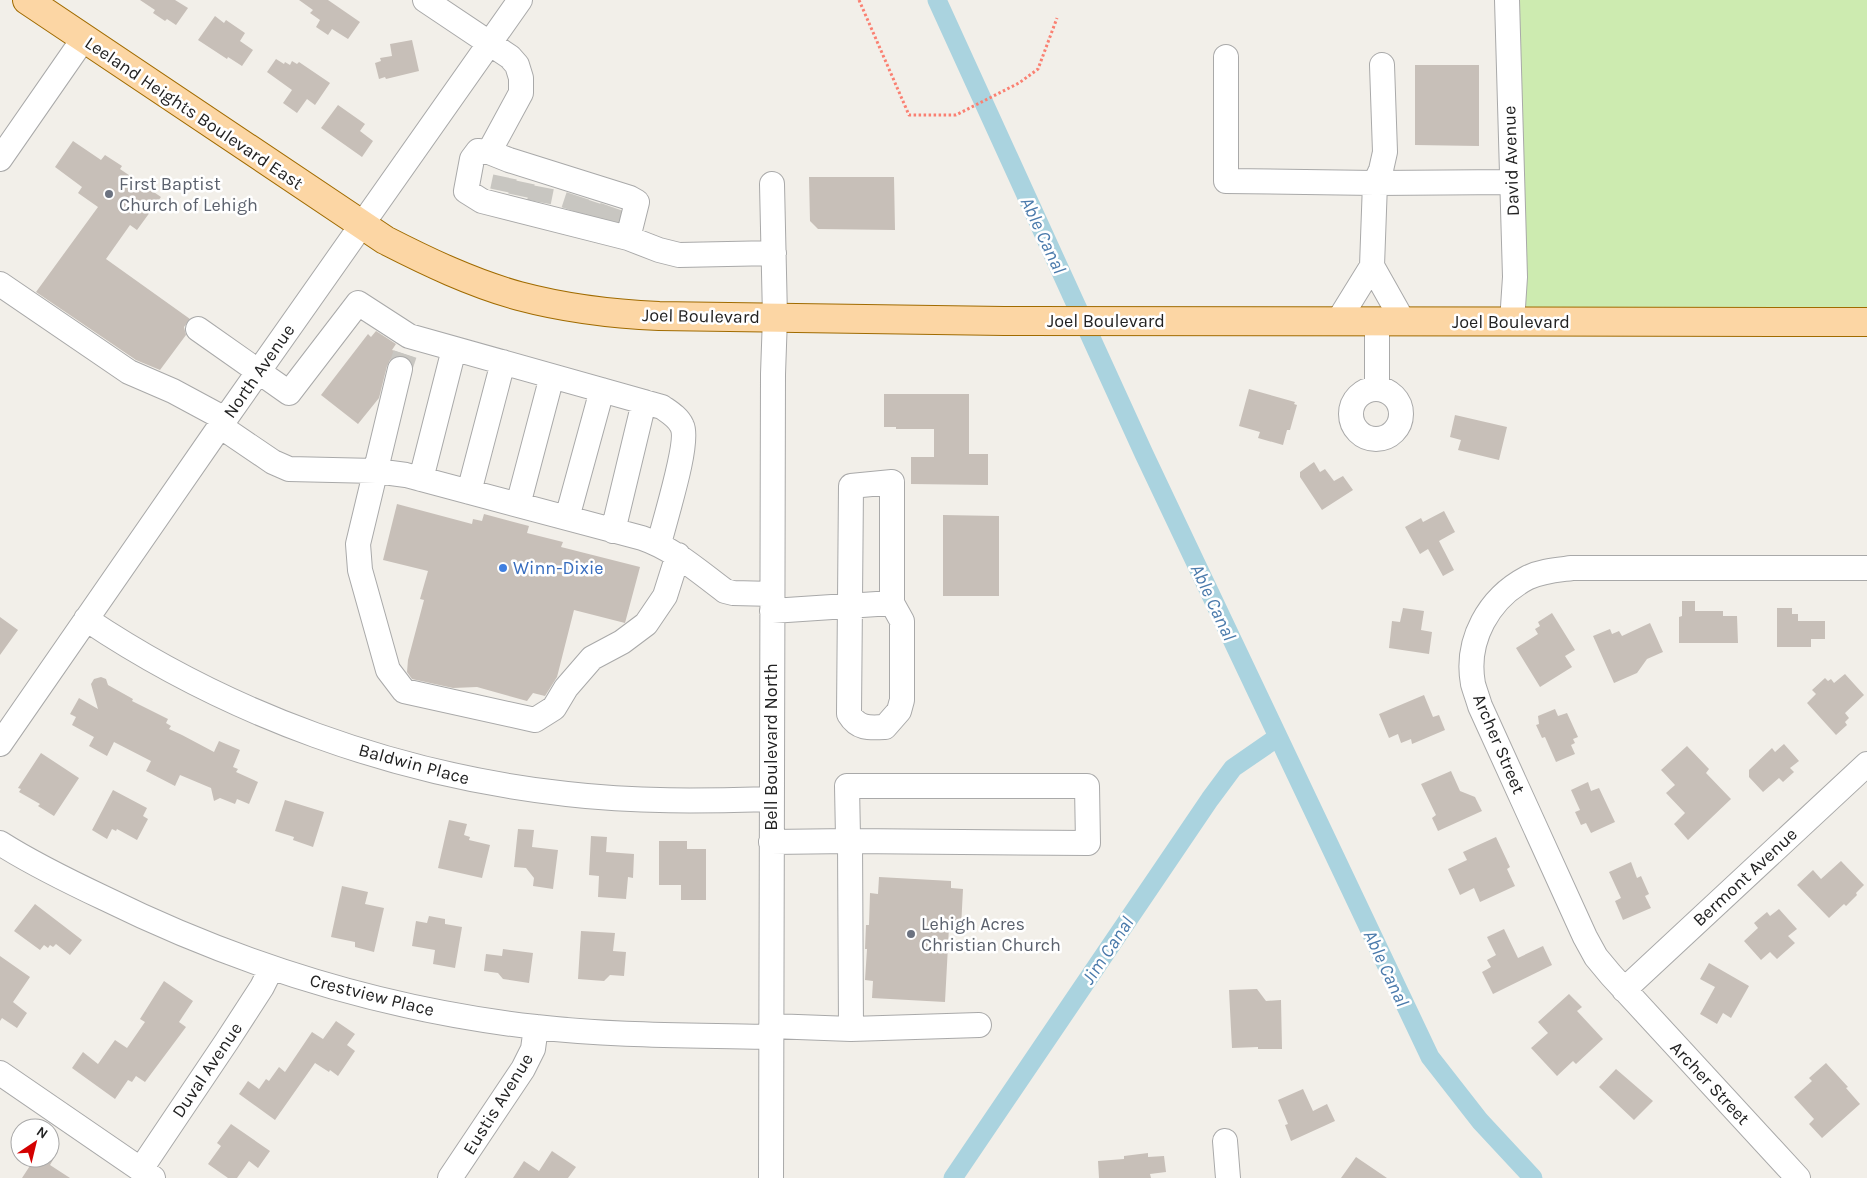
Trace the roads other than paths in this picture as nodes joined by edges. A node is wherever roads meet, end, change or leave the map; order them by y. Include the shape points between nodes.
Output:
1 (27, 0) edge
2 (425, 0) edge
3 (520, 0) edge
4 (1507, 0) edge
5 (84, 38) junction
6 (490, 44) junction
7 (1226, 57) dead end
8 (1382, 65) dead end
9 (0, 159) edge
10 (1512, 182) junction
11 (1375, 183) junction
12 (772, 184) dead end
13 (555, 197) junction
14 (362, 226) junction
15 (628, 238) junction
16 (774, 253) junction
17 (1372, 266) junction
18 (0, 284) edge
19 (775, 317) junction
20 (1338, 321) junction
21 (1376, 321) junction
22 (1403, 321) junction
23 (1512, 322) junction
24 (1867, 322) edge
25 (198, 330) dead end
26 (454, 349) junction
27 (405, 353) junction
28 (503, 362) junction
29 (259, 372) junction
30 (552, 376) junction
31 (1378, 389) dead end
32 (602, 390) junction
33 (644, 402) junction
34 (223, 423) junction
35 (376, 471) junction
36 (421, 480) junction
37 (469, 492) junction
38 (518, 505) junction
39 (567, 518) junction
40 (613, 531) junction
41 (668, 550) junction
42 (1867, 568) edge
43 (772, 602) junction
44 (892, 603) junction
45 (850, 606) junction
46 (86, 619) junction
47 (0, 744) edge
48 (1867, 764) edge
49 (771, 799) junction
50 (850, 841) junction
51 (771, 842) junction
52 (0, 843) edge
53 (271, 969) junction
54 (1624, 990) junction
55 (978, 1025) dead end
56 (536, 1027) junction
57 (851, 1029) junction
58 (771, 1031) junction
59 (0, 1073) edge
60 (1225, 1141) dead end
61 (147, 1174) edge
62 (450, 1178) edge
63 (771, 1178) edge
64 (1228, 1178) edge
65 (1798, 1178) edge

1 - 5 main road, Leeland Heights Boulevard East
2 - 6 street
3 - 6 street, North Avenue
4 - 10 street, David Avenue
5 - 9 street
5 - 14 main road, Leeland Heights Boulevard East
6 - 13 street via 518,66 521,92
6 - 14 street, North Avenue
7 - 11 street via 1226,181
8 - 11 street via 1385,152
10 - 11 street
10 - 23 street, David Avenue via 1515,277
11 - 17 street
12 - 16 street, Bell Boulevard North
13 - 15 street
13 - 15 street via 630,198 636,202
14 - 19 main road, Joel Boulevard via 426,261 519,296 574,308 630,315
14 - 29 street, North Avenue
15 - 16 street via 679,255
16 - 19 street, Bell Boulevard North
17 - 20 street
17 - 22 street
18 - 34 street via 129,372 173,392
19 - 20 main road, Joel Boulevard
19 - 43 street, Bell Boulevard North
20 - 21 main road, Joel Boulevard
21 - 22 main road, Joel Boulevard
21 - 31 street
22 - 23 main road, Joel Boulevard
23 - 24 main road, Joel Boulevard
25 - 29 street
26 - 27 street
26 - 28 street
26 - 36 street
27 - 29 street via 358,303 289,393
27 - 35 street
28 - 30 street
28 - 37 street
29 - 34 street, North Avenue
30 - 32 street
30 - 38 street
32 - 33 street
32 - 39 street
33 - 40 street
33 - 41 street via 662,407 673,414 682,426 684,444
34 - 35 street via 273,462 290,469
34 - 46 street, North Avenue
35 - 36 street
35 - 41 street via 358,544 360,570 388,670 404,691 535,720 554,708 566,688 592,658 646,624 665,596
36 - 37 street
37 - 38 street
38 - 39 street
39 - 40 street
40 - 41 street
41 - 43 street via 725,591
42 - 54 street, Archer Street via 1550,570 1528,577 1509,589 1484,619 1476,637 1472,661 1473,684 1480,706 1585,937 1596,957
43 - 45 street
43 - 49 street, Bell Boulevard North
44 - 45 street
44 - 45 street via 892,482 851,486
44 - 45 street via 902,621 902,700 899,711 885,727 866,728 854,723 849,714
46 - 47 street, North Avenue
46 - 49 street, Baldwin Place via 172,671 253,711 372,755 507,786 577,795 700,801
48 - 54 street, Bermont Avenue
49 - 51 street, Bell Boulevard North
50 - 50 street via 847,786 1087,786 1088,843
50 - 51 street
50 - 57 street
51 - 58 street, Bell Boulevard North
52 - 53 street, Crestview Place via 151,922
53 - 56 street, Crestview Place via 385,1001
53 - 61 street, Duval Avenue
54 - 65 street, Archer Street
55 - 57 street, Crestview Place
56 - 58 street, Crestview Place via 604,1033
56 - 62 street, Eustis Avenue via 533,1049 524,1069
57 - 58 street, Crestview Place
58 - 63 street, Bell Boulevard North
59 - 61 street
60 - 64 street

